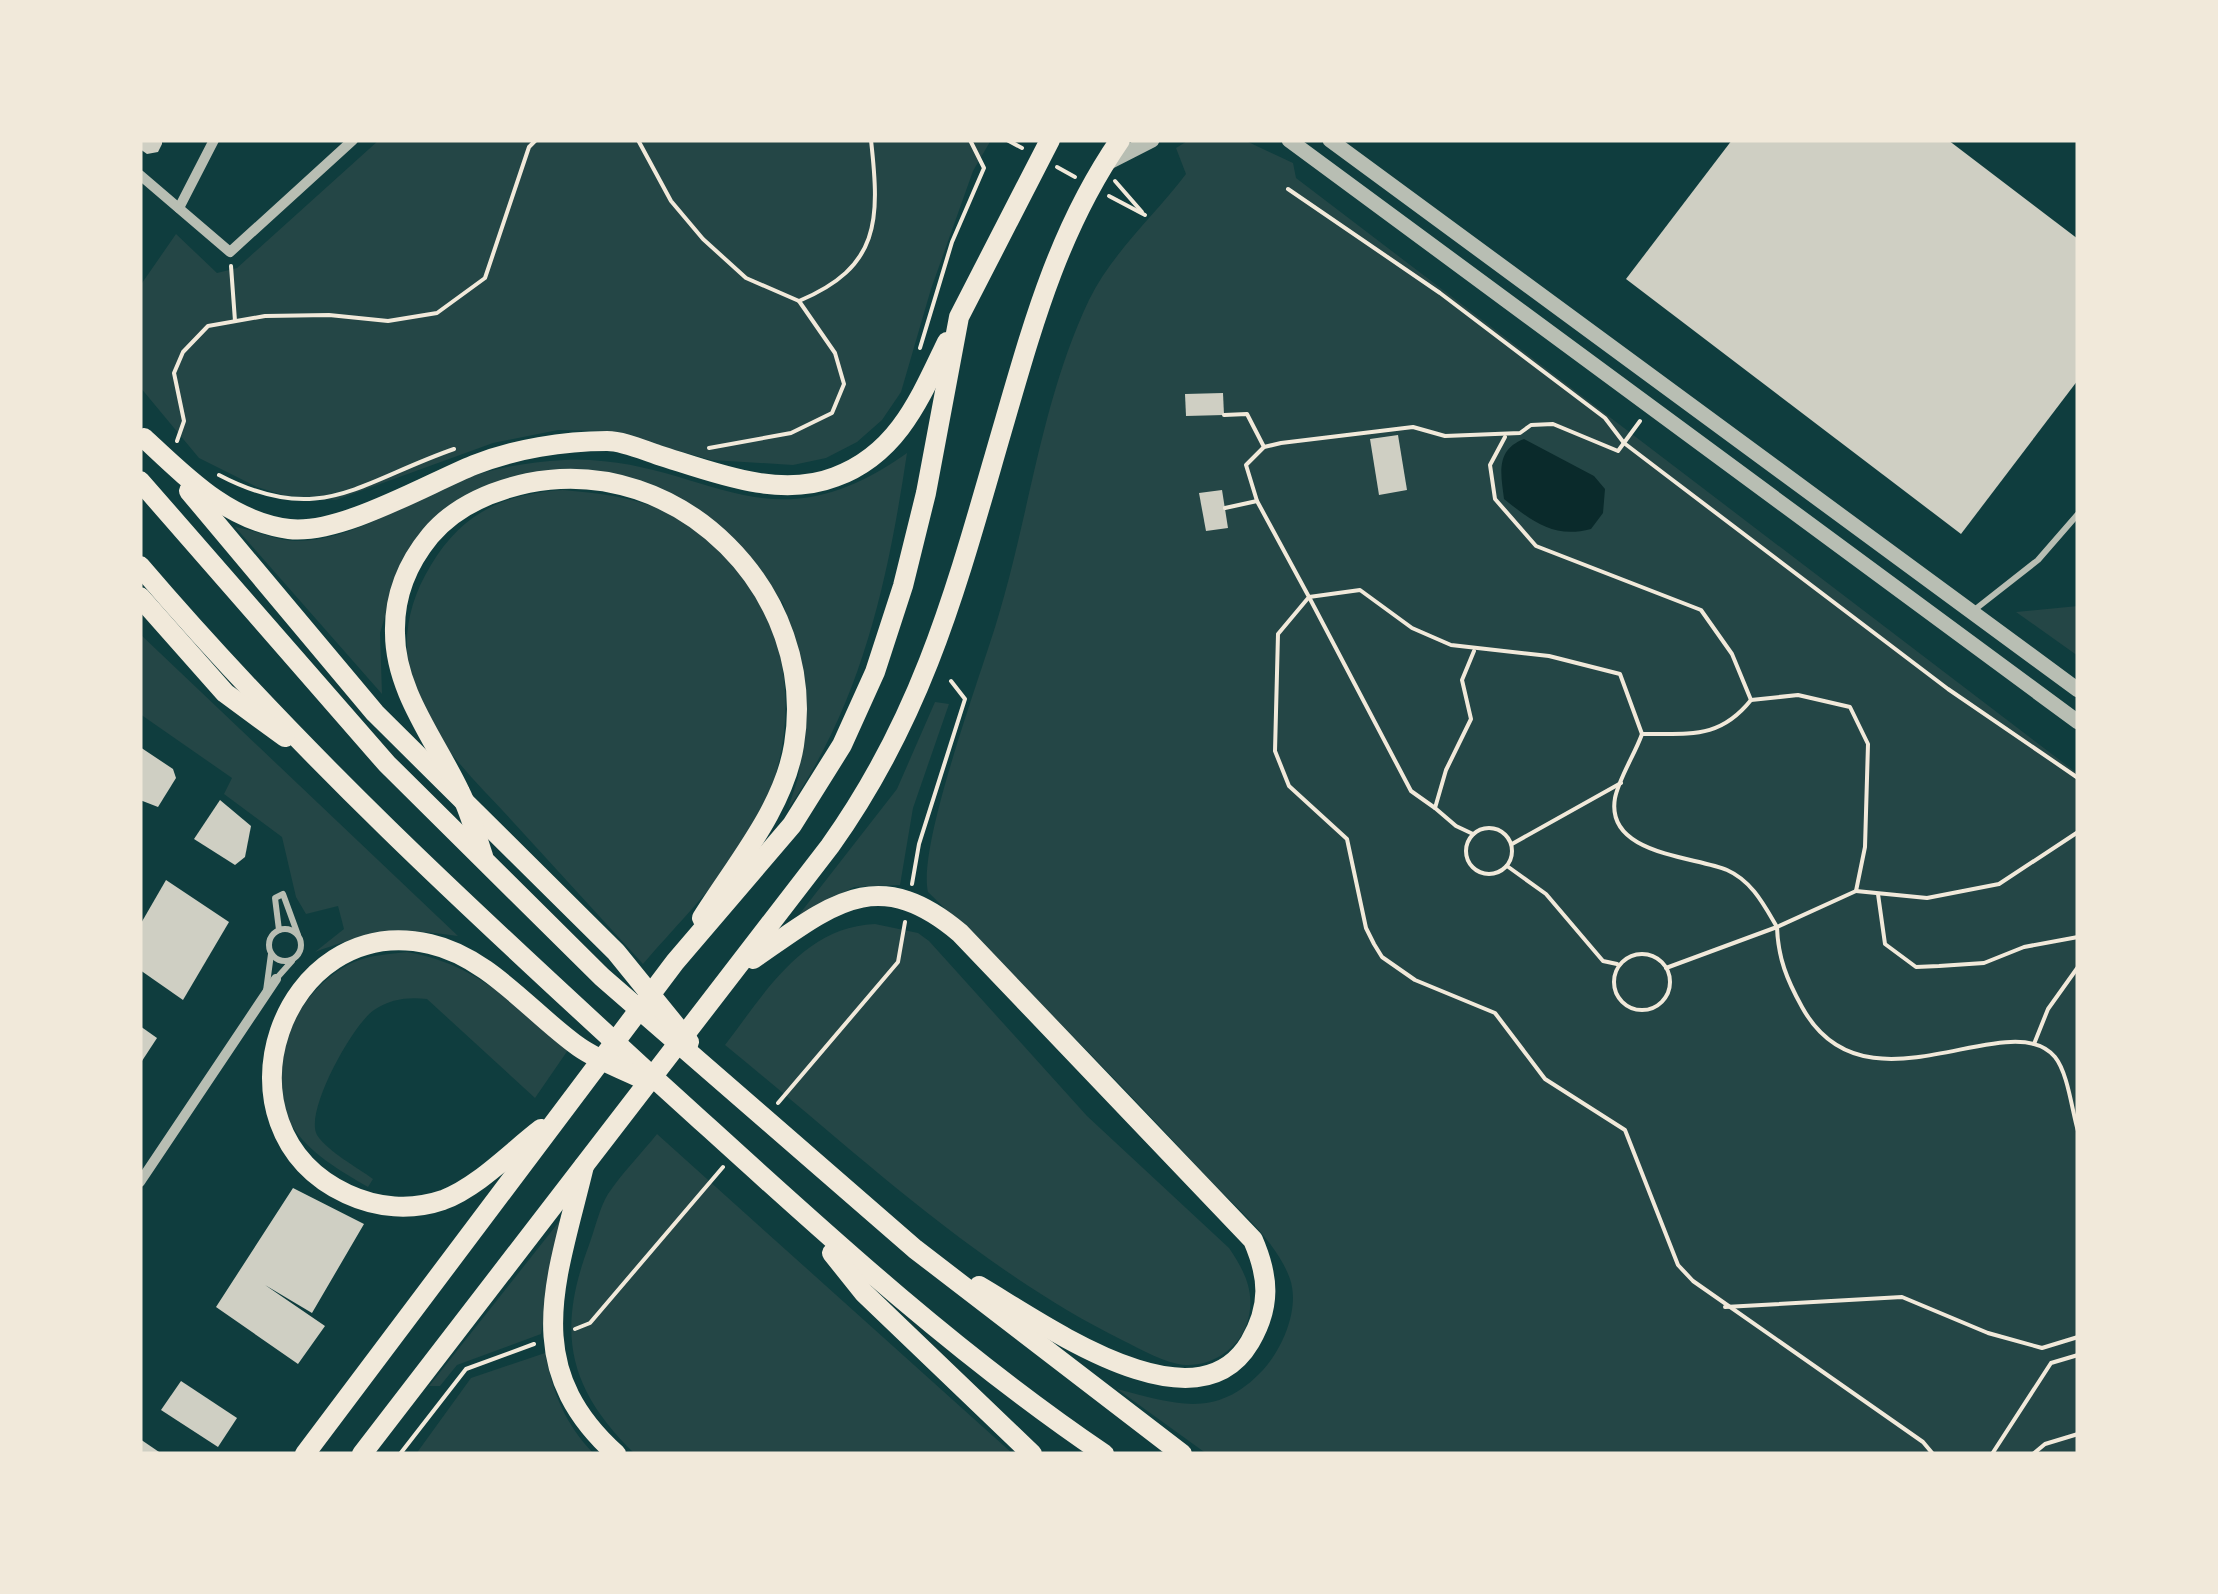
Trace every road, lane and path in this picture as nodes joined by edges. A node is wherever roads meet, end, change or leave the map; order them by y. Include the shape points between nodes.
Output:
1 (214, 140) edge
2 (353, 140) edge
3 (536, 140) edge
4 (638, 140) edge
5 (870, 140) edge
6 (970, 140) edge
7 (1050, 140) edge
8 (1120, 140) edge
9 (1152, 140) edge
10 (1289, 140) edge
11 (1330, 140) edge
12 (1102, 166) junction
13 (140, 175) edge
14 (1288, 189) dead end
15 (178, 208) junction
16 (1145, 215) dead end
17 (230, 252) junction
18 (798, 302) junction
19 (959, 317) junction
20 (235, 321) junction
21 (916, 361) dead end
22 (1651, 406) junction
23 (1224, 415) dead end
24 (1506, 434) junction
25 (142, 435) edge
26 (1624, 443) junction
27 (1264, 447) junction
28 (183, 448) dead end
29 (456, 449) dead end
30 (719, 456) dead end
31 (212, 471) dead end
32 (140, 481) edge
33 (1257, 500) junction
34 (1225, 508) dead end
35 (2078, 514) edge
36 (140, 566) edge
37 (140, 597) edge
38 (1308, 597) junction
39 (1972, 612) junction
40 (1474, 650) junction
41 (950, 681) dead end
42 (2078, 690) edge
43 (1751, 700) junction
44 (2078, 722) edge
45 (1642, 734) junction
46 (314, 757) junction
47 (2078, 778) edge
48 (1622, 783) junction
49 (462, 795) junction
50 (1434, 808) junction
51 (2078, 832) edge
52 (1473, 834) junction
53 (918, 844) dead end
54 (1512, 844) junction
55 (486, 864) junction
56 (1507, 866) junction
57 (1856, 891) junction
58 (1878, 894) junction
59 (1776, 927) junction
60 (279, 930) junction
61 (298, 936) junction
62 (2078, 937) edge
63 (272, 952) junction
64 (294, 958) junction
65 (674, 962) junction
66 (1620, 964) junction
67 (2078, 966) edge
68 (1666, 968) junction
69 (735, 971) junction
70 (276, 979) joint
71 (266, 994) junction
72 (2034, 1044) junction
73 (722, 1082) junction
74 (671, 1093) junction
75 (563, 1113) junction
76 (2078, 1131) edge
77 (586, 1159) junction
78 (140, 1182) edge
79 (799, 1213) junction
80 (915, 1249) junction
81 (1725, 1307) junction
82 (2078, 1337) edge
83 (2078, 1355) edge
84 (446, 1395) dead end
85 (2078, 1434) edge
86 (306, 1454) edge
87 (362, 1454) edge
88 (400, 1454) edge
89 (616, 1454) edge
90 (1032, 1454) edge
91 (1104, 1454) edge
92 (1182, 1454) edge
93 (1933, 1454) edge
94 (1992, 1454) edge
95 (2033, 1454) edge

1 - 15 street
2 - 17 street
3 - 20 path via 528,147 485,278 437,313 388,321 329,315
4 - 18 path via 702,239 746,278
5 - 18 path via 875,206 864,256 832,287
6 - 21 path via 984,168 952,242
7 - 19 highway
8 - 12 highway
9 - 12 street
10 - 22 street
11 - 39 street
12 - 16 path
12 - 69 highway via 1049,269 952,600 912,711 862,802
13 - 15 street
14 - 26 path via 1440,293 1605,418
15 - 17 street
17 - 20 path
18 - 30 path via 836,353 844,384 832,413 790,433 702,450
19 - 25 highway via 898,434 858,467 808,484 734,478 611,441 504,454 352,516 288,528 212,498
19 - 65 highway via 903,586 842,745 792,824
20 - 28 path via 208,326 183,352 174,373 184,421 175,439
22 - 26 path
22 - 44 street
23 - 27 path via 1247,414
24 - 26 path via 1553,424 1595,445 1618,451
24 - 27 path via 1445,436 1412,427
24 - 43 path via 1490,465 1495,500 1536,546 1701,610 1732,654
25 - 49 highway via 374,713
26 - 47 path via 1948,689
27 - 33 path via 1246,465
29 - 31 path via 328,500 277,500
32 - 55 highway via 387,764
33 - 34 path
33 - 38 path
35 - 39 lane via 2038,560
36 - 46 highway
37 - 46 highway via 225,694
38 - 40 path via 1360,590 1412,628
38 - 50 path via 1411,792
38 - 81 path via 1278,634 1275,751 1289,786 1347,839 1366,928 1382,958 1415,980 1495,1013 1545,1079 1625,1130 1678,1265
39 - 42 street
40 - 45 path via 1549,656 1620,674
40 - 50 path via 1462,680 1472,719
41 - 53 path via 965,699
43 - 45 path via 1734,722 1713,731
43 - 57 path via 1798,695 1850,707 1868,744 1865,847
45 - 48 path
46 - 74 highway
48 - 54 path
48 - 59 path via 1614,799 1620,824 1639,843 1729,871 1757,893
49 - 55 highway
49 - 65 highway via 412,702 394,636 404,575 439,525 485,495 582,477 658,496 711,529 754,576 780,621 794,668 797,717 775,799
49 - 73 highway via 616,952
50 - 52 path
51 - 58 path via 1998,884 1926,898
52 - 54 path via 1495,828
52 - 56 path via 1466,855 1473,868 1494,874
54 - 56 path
55 - 73 highway via 602,978
56 - 66 path via 1546,894 1604,961
57 - 58 path
57 - 59 path
58 - 62 path via 1886,944 1916,967 1984,963 2024,946
59 - 68 path
59 - 72 path via 1784,974 1818,1035 1842,1050 1890,1059
60 - 61 lane
60 - 61 lane via 276,898 282,894
60 - 63 lane
61 - 64 lane
63 - 64 lane via 281,960
63 - 71 lane
64 - 70 lane
65 - 75 highway
66 - 68 path via 1644,954
66 - 68 path via 1613,982 1619,999 1644,1010 1666,995
67 - 72 path via 2048,1009
69 - 77 highway
69 - 80 highway via 809,918 853,897 898,896 920,903 960,933 1253,1240 1267,1283 1265,1307 1246,1349 1228,1366 1189,1381 1165,1378 1069,1338
70 - 71 street
71 - 78 street
72 - 76 path via 2055,1058
73 - 80 highway
74 - 75 highway via 582,1049 465,957 416,942 359,947 322,969 290,1007 274,1044 274,1111 302,1160 336,1189 380,1206 445,1200
74 - 79 highway
75 - 86 highway
77 - 87 highway
77 - 89 highway via 564,1249 553,1350 571,1405
79 - 90 highway via 864,1293
79 - 91 highway via 937,1331
80 - 92 highway
81 - 82 path via 1902,1297 1988,1334 2042,1348
81 - 93 path
83 - 94 path via 2051,1363
84 - 88 path
85 - 95 path

